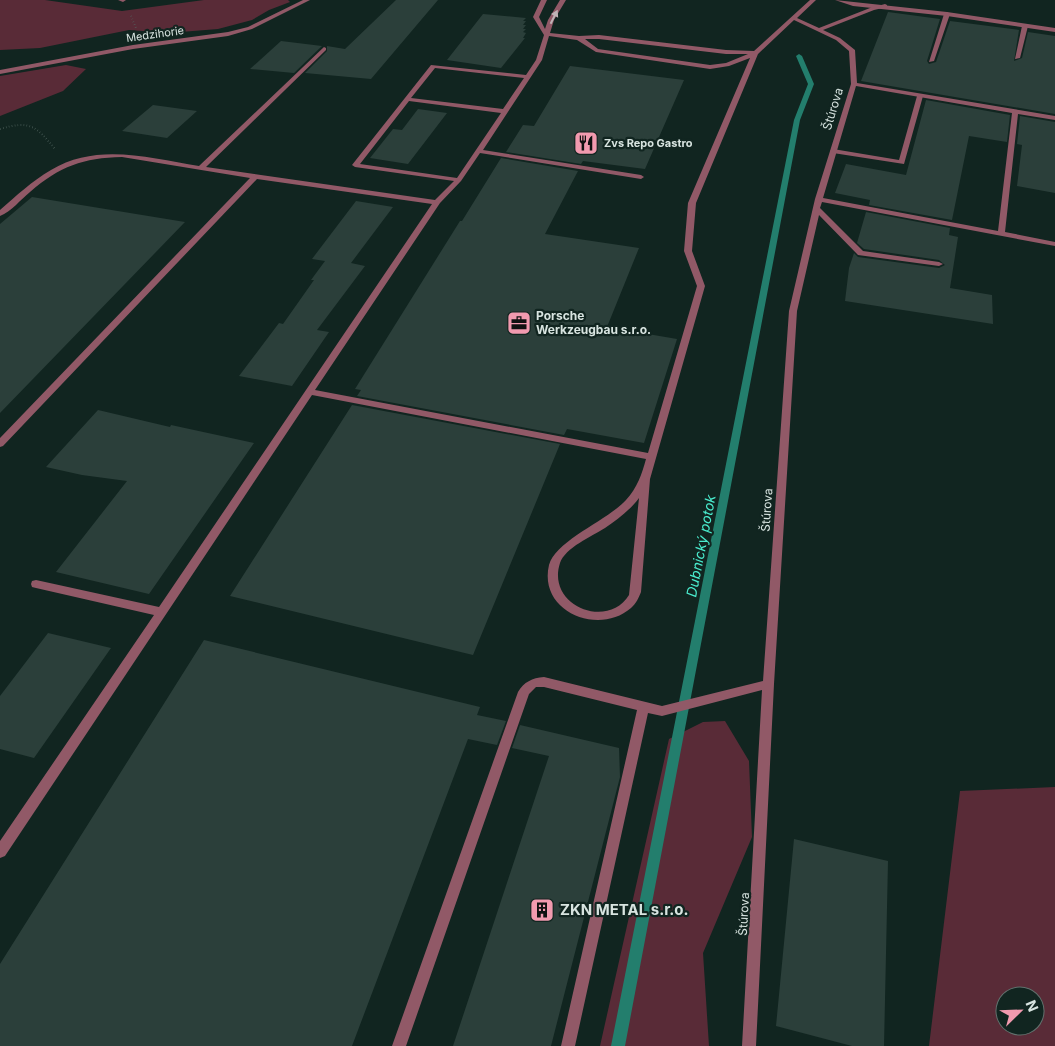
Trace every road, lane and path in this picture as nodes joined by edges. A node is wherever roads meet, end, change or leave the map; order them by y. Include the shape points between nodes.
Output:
1 (122, 0) edge
2 (308, 0) edge
3 (544, 0) edge
4 (563, 0) edge
5 (813, 0) edge
6 (838, 0) edge
7 (885, 6) junction
8 (947, 14) junction
9 (793, 18) junction
10 (1025, 26) junction
11 (818, 30) junction
12 (1055, 30) edge
13 (546, 34) junction
14 (579, 38) junction
15 (133, 47) junction
16 (324, 49) dead end
17 (754, 53) junction
18 (1017, 58) dead end
19 (931, 61) dead end
20 (0, 72) edge
21 (527, 77) junction
22 (854, 84) junction
23 (920, 96) junction
24 (407, 99) junction
25 (504, 111) junction
26 (1015, 112) junction
27 (1055, 118) edge
28 (0, 129) edge
29 (478, 151) junction
30 (833, 151) junction
31 (66, 163) junction
32 (202, 167) junction
33 (254, 177) junction
34 (641, 177) dead end
35 (459, 180) junction
36 (819, 199) junction
37 (437, 202) junction
38 (818, 210) junction
39 (0, 214) edge
40 (1001, 233) junction
41 (1055, 244) edge
42 (939, 264) dead end
43 (309, 392) junction
44 (0, 444) edge
45 (652, 457) junction
46 (646, 479) junction
47 (36, 584) dead end
48 (161, 612) junction
49 (768, 684) junction
50 (644, 706) junction
51 (0, 852) edge
52 (399, 1046) edge
53 (568, 1046) edge
54 (749, 1046) edge

1 - 15 path via 135,23 137,33
2 - 15 street, Medzihorie via 250,28 228,34
3 - 13 street via 535,20
13 -> 4 street
5 - 9 street
6 - 7 street
7 - 8 street
7 - 11 street
8 - 10 street
8 - 19 street
9 - 11 street, Štúrova
9 - 17 street
10 - 12 street
10 - 18 street
11 - 22 street, Štúrova via 852,50
13 - 14 street
13 - 21 street via 539,60
14 - 17 street via 599,37
14 - 17 street via 596,50 710,67 731,64
15 - 20 street, Medzihorie
16 - 32 street
17 - 45 street via 692,203 688,251 701,286
21 - 24 street via 433,66
21 - 25 street
22 - 23 street
22 - 30 street, Štúrova
23 - 26 street
23 - 30 street via 902,163
24 - 25 street
24 - 35 street via 356,165
25 - 29 street
26 - 27 street
26 - 40 street
28 - 31 path via 22,123 34,125
29 - 34 street
29 - 35 street
30 - 36 street, Štúrova
31 - 32 street via 103,154
31 - 39 street via 52,170
32 - 33 street
33 - 37 street
33 - 44 street
35 - 37 street
36 - 38 street, Štúrova
36 - 40 street
37 - 43 street
38 - 42 street via 861,253
38 - 49 street, Štúrova via 793,311
40 - 41 street
43 - 45 street
43 - 48 street
45 - 46 street
46 - 46 street via 636,592 628,605 611,614 588,615 569,608 556,596 551,581 555,561 571,543 628,505
47 - 48 street
48 - 51 street
49 - 50 street via 662,711
49 - 54 street, Štúrova
50 - 52 street via 544,682 528,687
50 - 53 street

